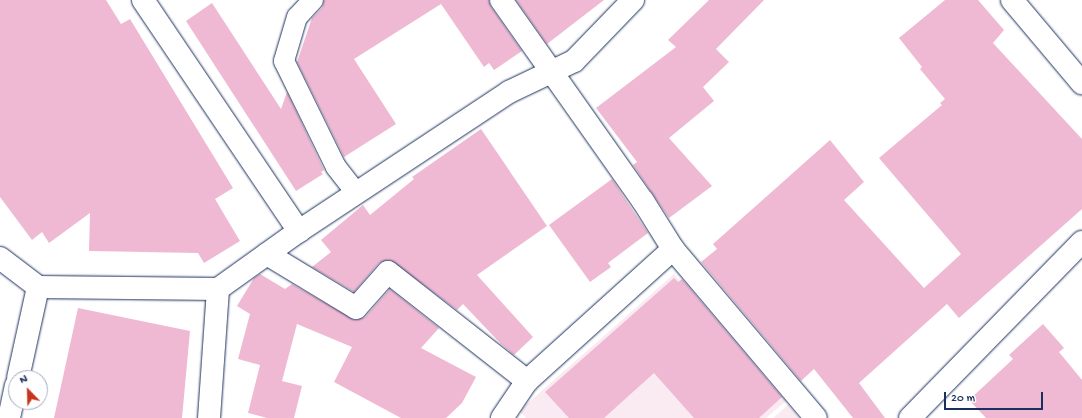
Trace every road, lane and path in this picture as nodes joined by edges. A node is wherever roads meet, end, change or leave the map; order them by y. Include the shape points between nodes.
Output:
1 (143, 0) edge
2 (312, 0) edge
3 (501, 0) edge
4 (633, 0) edge
5 (1012, 0) edge
6 (552, 73) junction
7 (1082, 83) edge
8 (356, 193) junction
9 (299, 231) junction
10 (1082, 242) edge
11 (673, 248) junction
12 (267, 254) junction
13 (0, 258) edge
14 (38, 287) junction
15 (218, 289) junction
16 (20, 370) edge
17 (527, 381) junction
18 (209, 418) edge
19 (502, 418) edge
20 (816, 418) edge
21 (910, 418) edge

1 - 9 street
2 - 8 lane via 297,16 284,61 336,167
3 - 6 street
4 - 6 street via 574,61
5 - 7 street
6 - 8 street via 509,92
6 - 11 street via 643,200
8 - 9 street
9 - 12 street
10 - 21 street
11 - 17 street
11 - 20 street
12 - 15 street
12 - 17 street via 356,308 388,272
13 - 14 street
14 - 15 street
14 - 16 street
15 - 18 street
17 - 19 street

